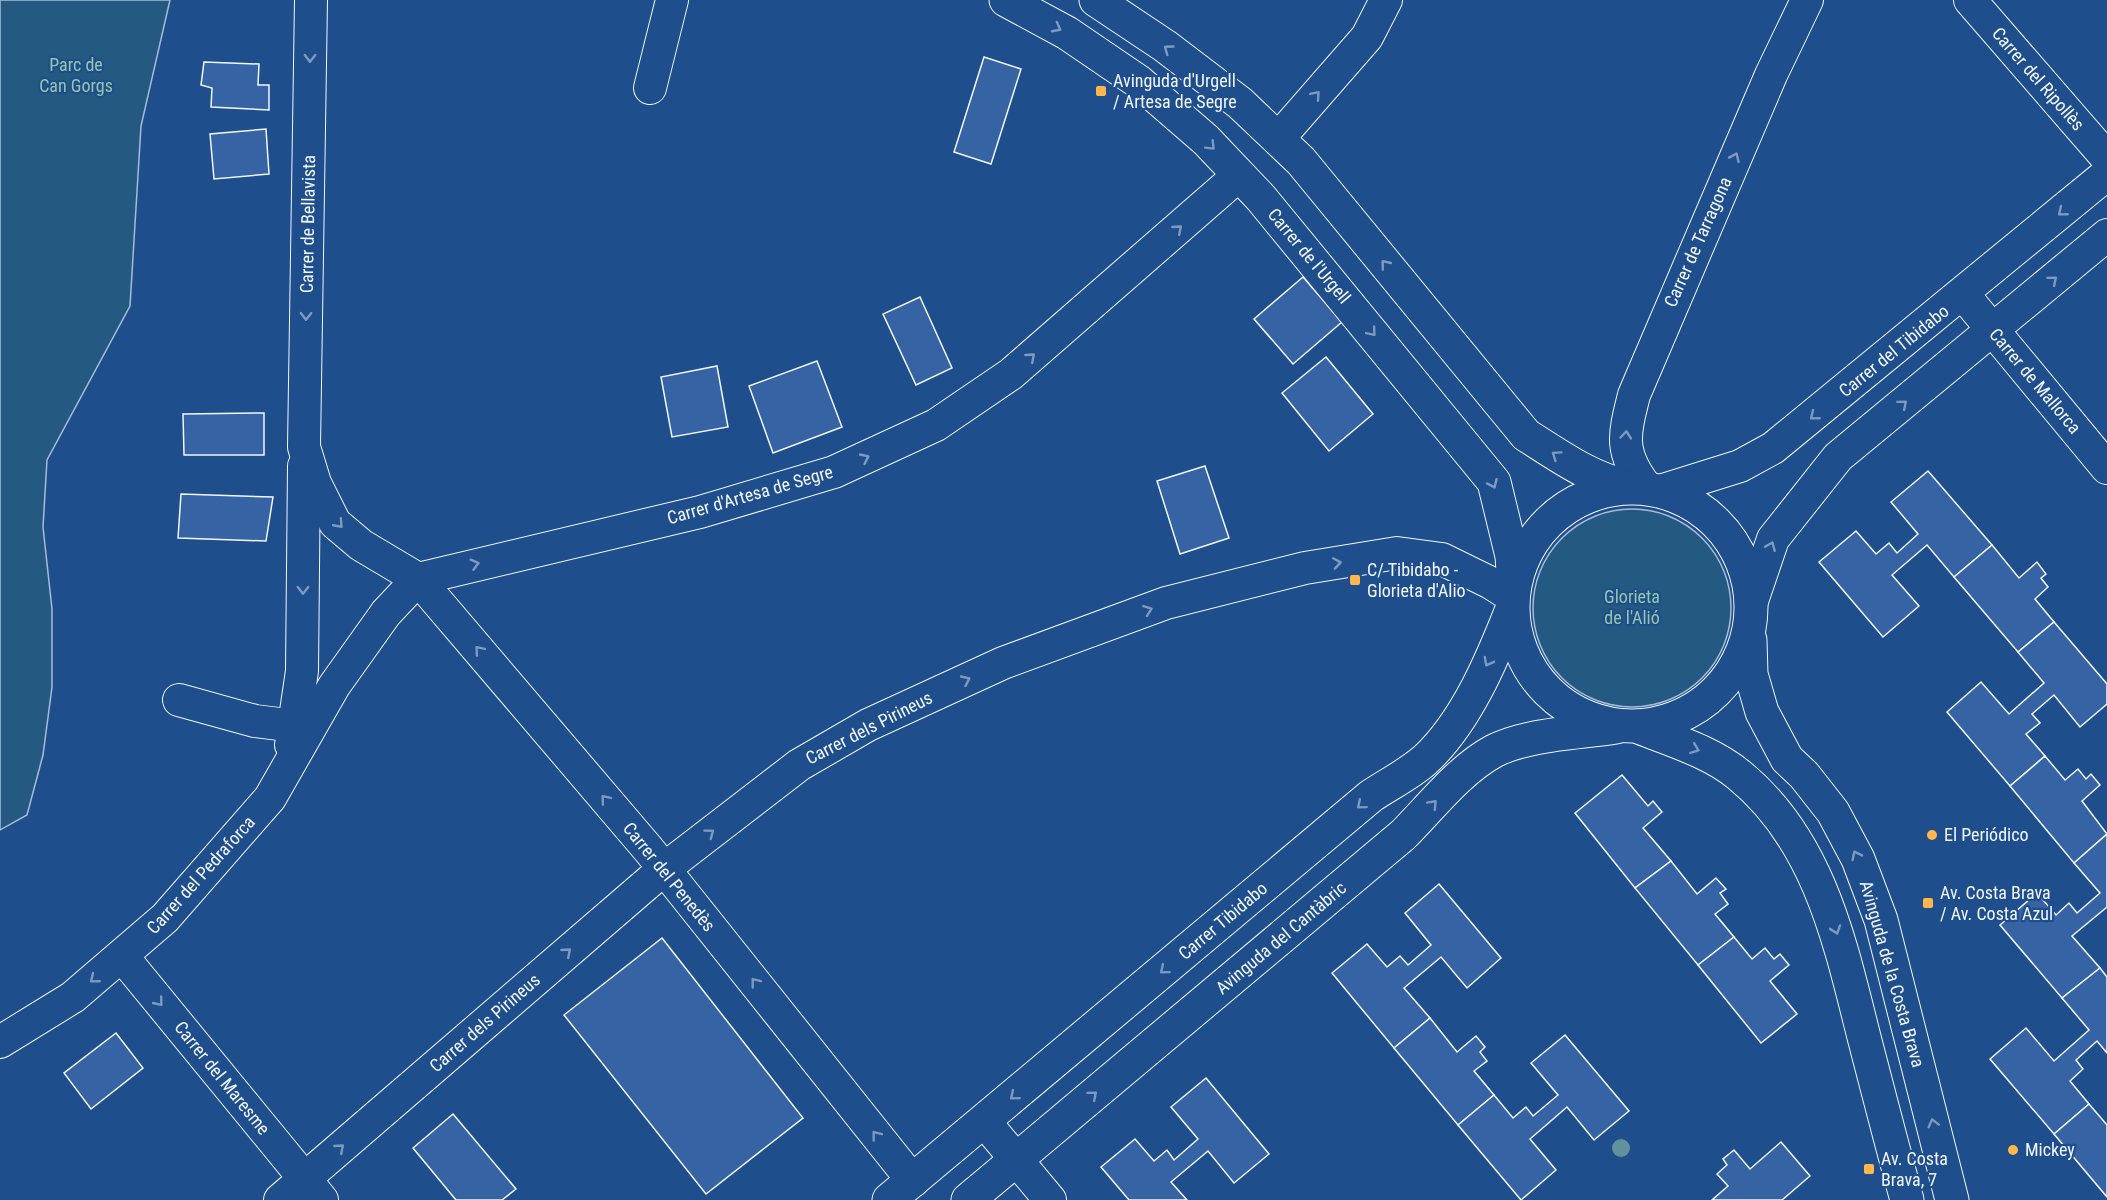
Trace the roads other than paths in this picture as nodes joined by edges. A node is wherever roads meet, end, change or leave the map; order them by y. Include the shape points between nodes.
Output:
1 (311, 0) edge
2 (672, 0) edge
3 (1006, 0) edge
4 (1096, 0) edge
5 (1386, 0) edge
6 (1807, 0) edge
7 (1970, 0) edge
8 (650, 88) dead end
9 (1278, 140) junction
10 (2107, 158) edge
11 (2107, 174) edge
12 (1239, 175) junction
13 (2107, 235) edge
14 (1963, 294) junction
15 (1991, 330) junction
16 (304, 447) junction
17 (2107, 468) edge
18 (1645, 489) junction
19 (418, 579) junction
20 (1513, 598) junction
21 (1751, 617) junction
22 (179, 700) dead end
23 (296, 726) junction
24 (1628, 727) junction
25 (278, 785) junction
26 (664, 868) junction
27 (122, 956) junction
28 (0, 1041) edge
29 (984, 1121) junction
30 (1017, 1160) junction
31 (313, 1190) edge
32 (901, 1190) edge
33 (280, 1200) edge
34 (968, 1200) edge
35 (1050, 1200) edge
36 (1907, 1200) edge
37 (1952, 1200) edge

1 -> 16 street, Carrer de Bellavista
2 - 8 street
3 -> 12 street, Carrer de l'Urgell via 1066,33 1139,82
9 -> 4 street via 1240,103
9 -> 5 street via 1367,38
18 -> 6 street, Carrer de Tarragona via 1626,456 1624,437 1634,395
7 - 10 street, Carrer del Ripollès
18 -> 9 street via 1599,479 1526,435 1301,161
11 -> 14 street, Carrer del Tibidabo
19 -> 12 street, Carrer d'Artesa de Segre via 700,512 834,472 936,425 1011,374
12 -> 20 street, Carrer de l'Urgell via 1494,482 1512,556
15 -> 13 street
14 - 15 street, Carrer de Mallorca
14 -> 18 street, Carrer del Tibidabo via 1773,448 1740,466
15 - 17 street, Carrer de Mallorca
21 -> 15 street via 1773,539 1838,457
16 -> 19 street, Carrer de Bellavista via 315,483 335,523
16 -> 23 street, Carrer de Bellavista via 302,670
18 - 20 street via 1596,493 1566,507 1523,557
18 - 21 street via 1678,496 1707,513 1730,538 1746,568
19 - 25 street via 386,614 334,686
26 -> 19 street, Carrer del Penedès
20 - 24 street via 1518,643 1532,674 1554,699 1583,717
26 -> 20 street, Carrer dels Pirineus via 799,765 868,725 1003,663 1166,603 1305,568 1397,553 1442,559
20 -> 29 street, Carrer Tibidabo via 1499,641 1458,719 1423,761 1371,796
21 - 24 street via 1736,668 1711,698 1678,719
37 -> 21 street, Avinguda de la Costa Brava via 1881,920 1858,859 1833,812 1788,759 1762,712 1751,674
22 - 23 street via 255,722
23 - 25 street, Carrer de Bellavista
30 -> 24 street, Avinguda del Cantàbric via 1403,835 1448,788 1494,751 1524,742
24 -> 36 street via 1706,754 1738,774 1795,837 1817,878 1838,934
25 - 27 street, Carrer del Pedraforca via 165,918
31 -> 26 street, Carrer dels Pirineus
32 -> 26 street, Carrer del Penedès
27 -> 28 street, Carrer del Pedraforca via 73,997
27 -> 31 street, Carrer del Maresme
29 - 30 street
29 - 32 street, Carrer Tibidabo
30 - 34 street, Avinguda del Cantàbric
30 - 35 street
31 - 33 street, Carrer dels Pirineus

